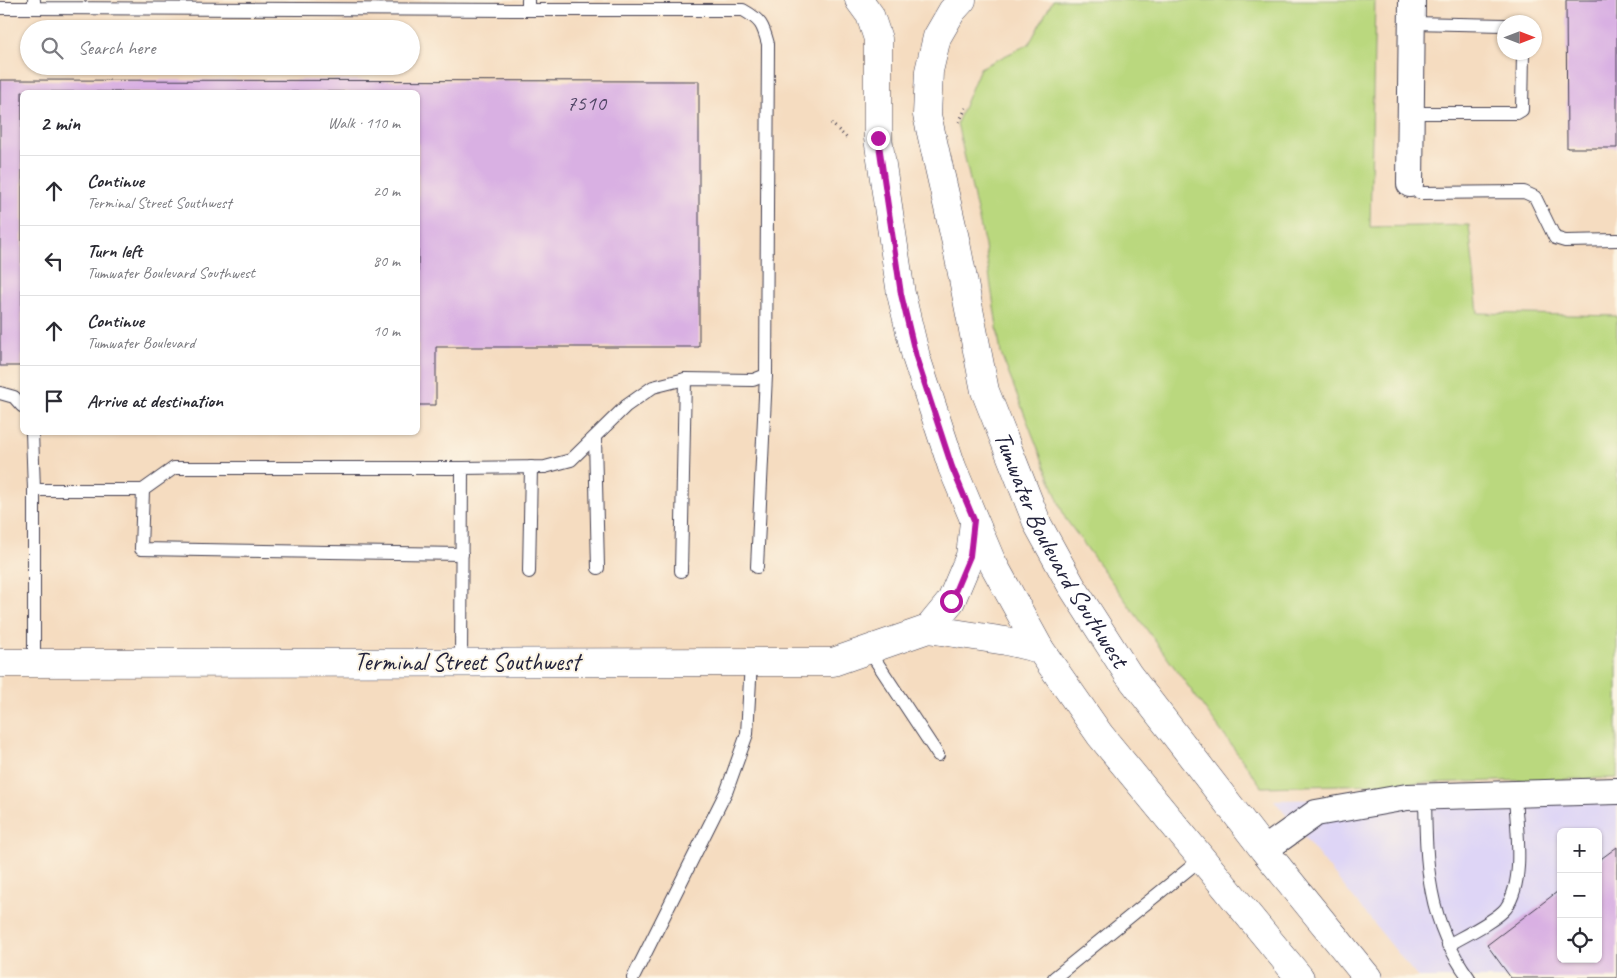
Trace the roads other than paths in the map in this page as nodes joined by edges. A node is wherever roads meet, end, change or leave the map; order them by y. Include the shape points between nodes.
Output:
1 (859, 0) edge
2 (962, 0) edge
3 (34, 4) edge
4 (528, 5) edge
5 (0, 8) edge
6 (1412, 12) edge
7 (1497, 24) edge
8 (1522, 60) edge
9 (1411, 113) junction
10 (1410, 184) joint
11 (1617, 240) edge
12 (766, 375) junction
13 (684, 379) junction
14 (0, 393) edge
15 (20, 404) edge
16 (32, 435) edge
17 (595, 438) junction
18 (531, 467) junction
19 (462, 468) junction
20 (34, 490) junction
21 (143, 490) junction
22 (974, 520) junction
23 (462, 554) junction
24 (757, 567) dead end
25 (598, 568) dead end
26 (681, 571) dead end
27 (529, 572) dead end
28 (928, 629) junction
29 (868, 649) junction
30 (1040, 649) junction
31 (0, 662) edge
32 (34, 662) junction
33 (461, 662) junction
34 (751, 662) junction
35 (938, 755) dead end
36 (1617, 791) edge
37 (1515, 794) junction
38 (1425, 796) junction
39 (1264, 850) junction
40 (1201, 858) junction
41 (1448, 945) junction
42 (633, 978) edge
43 (1054, 978) edge
44 (1300, 978) edge
45 (1368, 978) edge
46 (1469, 978) edge

1 - 22 main road via 870,15 878,39 878,138 901,294 916,357 952,467
2 - 39 main road, Tumwater Boulevard Southwest via 937,37 932,54 927,115 985,391 1038,525 1071,585 1128,674
3 - 4 lane
3 - 5 lane
4 - 12 lane via 743,10 756,17 764,27 768,44
6 - 7 lane
6 - 9 street
8 - 9 lane via 1522,110 1517,113
9 - 10 street
10 - 11 lane via 1420,193 1524,192 1535,197 1555,238 1565,241
12 - 13 lane via 753,380
12 - 24 lane
13 - 17 lane via 654,387 626,406
13 - 26 lane
14 - 15 lane via 14,396
16 - 20 lane
17 - 18 lane via 571,460
17 - 25 lane
18 - 19 lane
18 - 27 lane
19 - 21 lane via 174,468
19 - 23 lane
20 - 21 lane
20 - 32 lane
21 - 23 lane via 141,549
22 - 28 main road via 970,556 951,601
22 - 30 main road via 990,560
23 - 33 lane
28 - 29 main road, Terminal Street Southwest
28 - 30 main road, Terminal Street Southwest
29 - 34 main road, Terminal Street Southwest via 833,662
29 - 35 lane
30 - 40 main road via 1100,735
31 - 32 main road, Terminal Street Southwest
32 - 33 main road, Terminal Street Southwest
33 - 34 main road, Terminal Street Southwest
34 - 42 lane via 747,734 728,790
36 - 37 street
37 - 38 street
37 - 41 lane via 1518,871 1511,897 1506,908 1496,917
38 - 39 street via 1316,813
38 - 41 lane via 1427,869
39 - 45 main road, Tumwater Boulevard Southwest
40 - 43 lane
40 - 44 main road
41 - 46 lane

